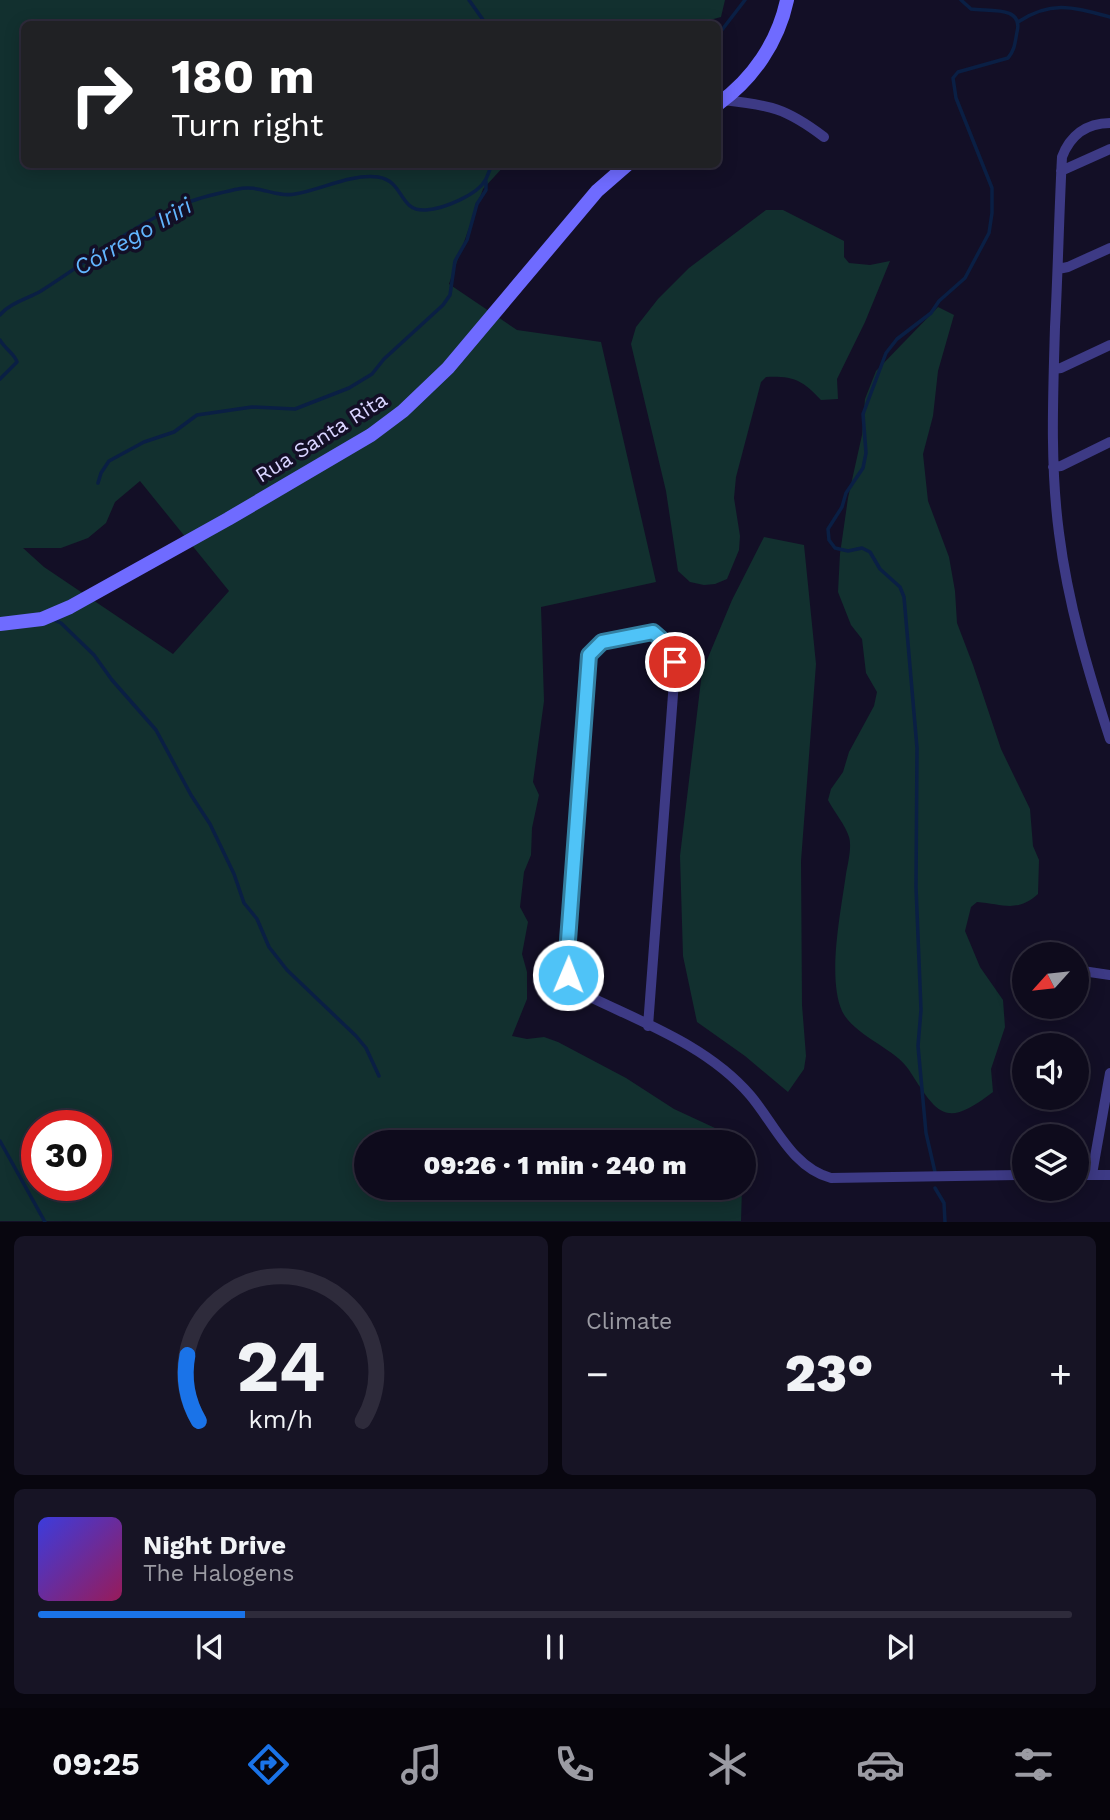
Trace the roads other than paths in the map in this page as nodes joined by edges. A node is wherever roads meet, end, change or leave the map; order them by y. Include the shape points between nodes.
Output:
1 (787, 0) edge
2 (721, 101) edge
3 (721, 102) edge
4 (1110, 123) edge
5 (824, 137) dead end
6 (1110, 149) edge
7 (623, 168) edge
8 (1061, 170) junction
9 (1110, 248) edge
10 (1058, 269) junction
11 (1110, 345) edge
12 (1054, 369) junction
13 (1110, 442) edge
14 (1053, 467) junction
15 (0, 624) edge
16 (1110, 739) edge
17 (1089, 973) edge
18 (1110, 975) edge
19 (648, 1026) junction
20 (1110, 1073) edge
21 (1089, 1174) edge
22 (1092, 1174) junction
23 (1012, 1175) edge
24 (1110, 1175) edge

1 - 2 street via 765,55
3 - 5 street via 783,110
4 - 8 street via 1096,124 1076,135 1065,149
6 - 8 street
7 - 15 street, Rua Santa Rita via 597,191 448,368 371,435 70,607 42,619
8 - 10 street
9 - 10 street
10 - 12 street
11 - 12 street
12 - 14 street
13 - 14 street
14 - 16 street via 1070,604
17 - 18 street
19 - 19 street via 580,992 566,968 587,661 602,642 653,632 668,645 675,668
19 - 23 street via 694,1049 726,1072 797,1158 823,1176
20 - 22 street
21 - 22 street
22 - 24 street

